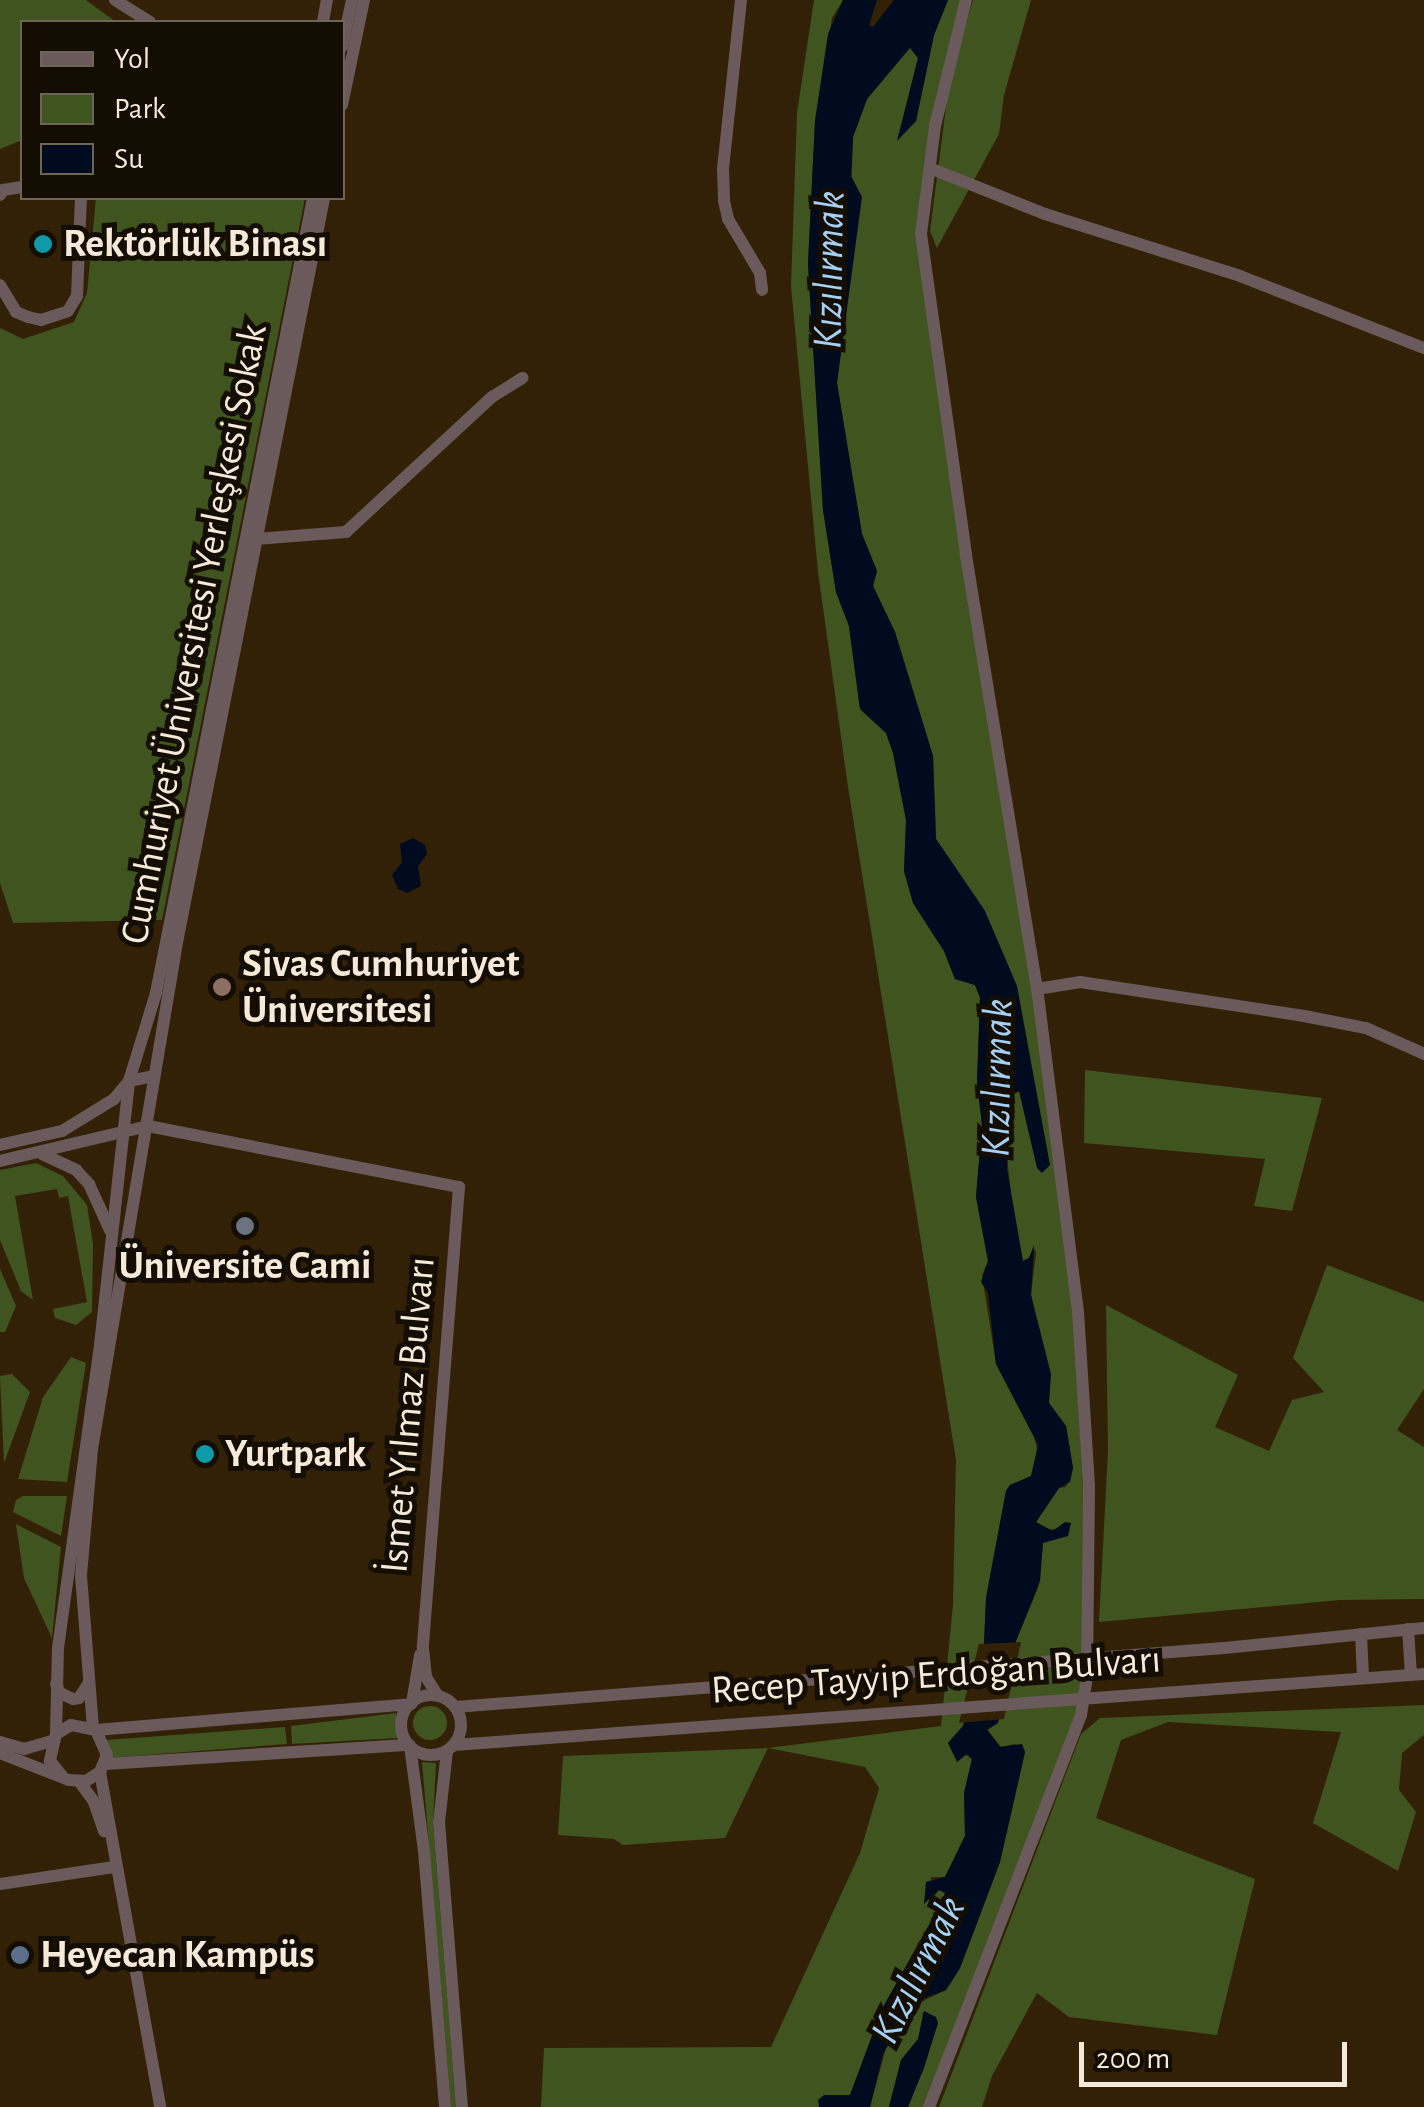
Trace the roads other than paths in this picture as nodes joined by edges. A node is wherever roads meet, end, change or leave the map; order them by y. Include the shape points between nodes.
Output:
1 (115, 0) edge
2 (352, 0) edge
3 (364, 0) edge
4 (741, 0) edge
5 (966, 0) edge
6 (147, 20) edge
7 (345, 33) edge
8 (345, 91) edge
9 (932, 169) junction
10 (81, 200) edge
11 (314, 200) edge
12 (324, 200) edge
13 (0, 285) edge
14 (762, 290) dead end
15 (1424, 348) edge
16 (522, 378) dead end
17 (256, 539) junction
18 (1037, 989) junction
19 (1424, 1054) edge
20 (154, 1076) junction
21 (129, 1081) junction
22 (148, 1126) junction
23 (122, 1129) junction
24 (0, 1145) edge
25 (42, 1154) junction
26 (0, 1161) edge
27 (112, 1235) junction
28 (1424, 1628) edge
29 (1408, 1629) junction
30 (1362, 1634) junction
31 (423, 1648) junction
32 (1418, 1674) edge
33 (1363, 1677) junction
34 (55, 1682) junction
35 (88, 1684) junction
36 (438, 1696) junction
37 (412, 1703) junction
38 (455, 1707) junction
39 (94, 1729) junction
40 (54, 1738) junction
41 (0, 1742) edge
42 (409, 1745) junction
43 (450, 1748) junction
44 (0, 1752) edge
45 (102, 1768) junction
46 (62, 1776) junction
47 (79, 1781) junction
48 (114, 1867) junction
49 (0, 1884) edge
50 (123, 1890) junction
51 (160, 2107) edge
52 (445, 2107) edge
53 (462, 2107) edge
54 (929, 2107) edge

1 - 6 street
2 - 7 street
3 - 8 street
4 - 14 street via 724,201
5 - 9 street via 935,126
9 - 15 street
9 - 18 street via 922,234
10 - 13 street via 77,296 68,312 41,320 16,312
11 - 21 street, Cumhuriyet Üniversitesi Yerleşkesi Sokak via 156,992
12 - 17 street, Cumhuriyet Üniversitesi Yerleşkesi Sokak
16 - 17 street via 492,397 346,532
17 - 20 street, Cumhuriyet Üniversitesi Yerleşkesi Sokak
18 - 19 street via 1080,982 1304,1016 1392,1037
18 - 54 street via 1078,1312 1089,1486 1086,1703
20 - 21 street
20 - 22 street, Cumhuriyet Üniversitesi Yerleşkesi Sokak
21 - 23 street, Cumhuriyet Üniversitesi Yerleşkesi Sokak
21 - 24 street via 114,1099 62,1131
22 - 23 street
22 - 31 street, İsmet Yılmaz Bulvarı via 459,1187
22 - 35 street, Cumhuriyet Üniversitesi Yerleşkesi Sokak via 86,1494 81,1576
23 - 25 street
23 - 27 street, Cumhuriyet Üniversitesi Yerleşkesi Sokak
25 - 26 street
25 - 27 street via 76,1170
27 - 34 street, Cumhuriyet Üniversitesi Yerleşkesi Sokak
28 - 29 street, Recep Tayyip Erdoğan Bulvarı
29 - 30 street, Recep Tayyip Erdoğan Bulvarı
29 - 32 street
30 - 33 street
30 - 38 street, Recep Tayyip Erdoğan Bulvarı
31 - 36 street, İsmet Yılmaz Bulvarı via 426,1677
31 - 37 street, İsmet Yılmaz Bulvarı
32 - 33 street, Recep Tayyip Erdoğan Bulvarı
33 - 43 street, Recep Tayyip Erdoğan Bulvarı
34 - 35 street via 73,1699
34 - 40 street, Cumhuriyet Üniversitesi Yerleşkesi Sokak
35 - 39 street, Cumhuriyet Üniversitesi Yerleşkesi Sokak
36 - 37 street
36 - 38 street
37 - 39 street
37 - 42 street, İsmet Yılmaz Bulvarı via 402,1724
38 - 43 street via 461,1727
39 - 40 street via 71,1724
39 - 45 street, Cumhuriyet Üniversitesi Yerleşkesi Sokak via 106,1746
40 - 41 street via 24,1749
40 - 46 street, Cumhuriyet Üniversitesi Yerleşkesi Sokak via 50,1760
42 - 43 street via 429,1755
42 - 45 street
42 - 52 street, İsmet Yılmaz Bulvarı
43 - 53 street via 439,1822
44 - 46 street
45 - 47 street
45 - 50 street, Cumhuriyet Üniversitesi Yerleşkesi Sokak
46 - 47 street
47 - 48 street, Cumhuriyet Üniversitesi Yerleşkesi Sokak via 94,1802
48 - 49 street
48 - 50 street, Cumhuriyet Üniversitesi Yerleşkesi Sokak
50 - 51 street, Cumhuriyet Üniversitesi Yerleşkesi Sokak

